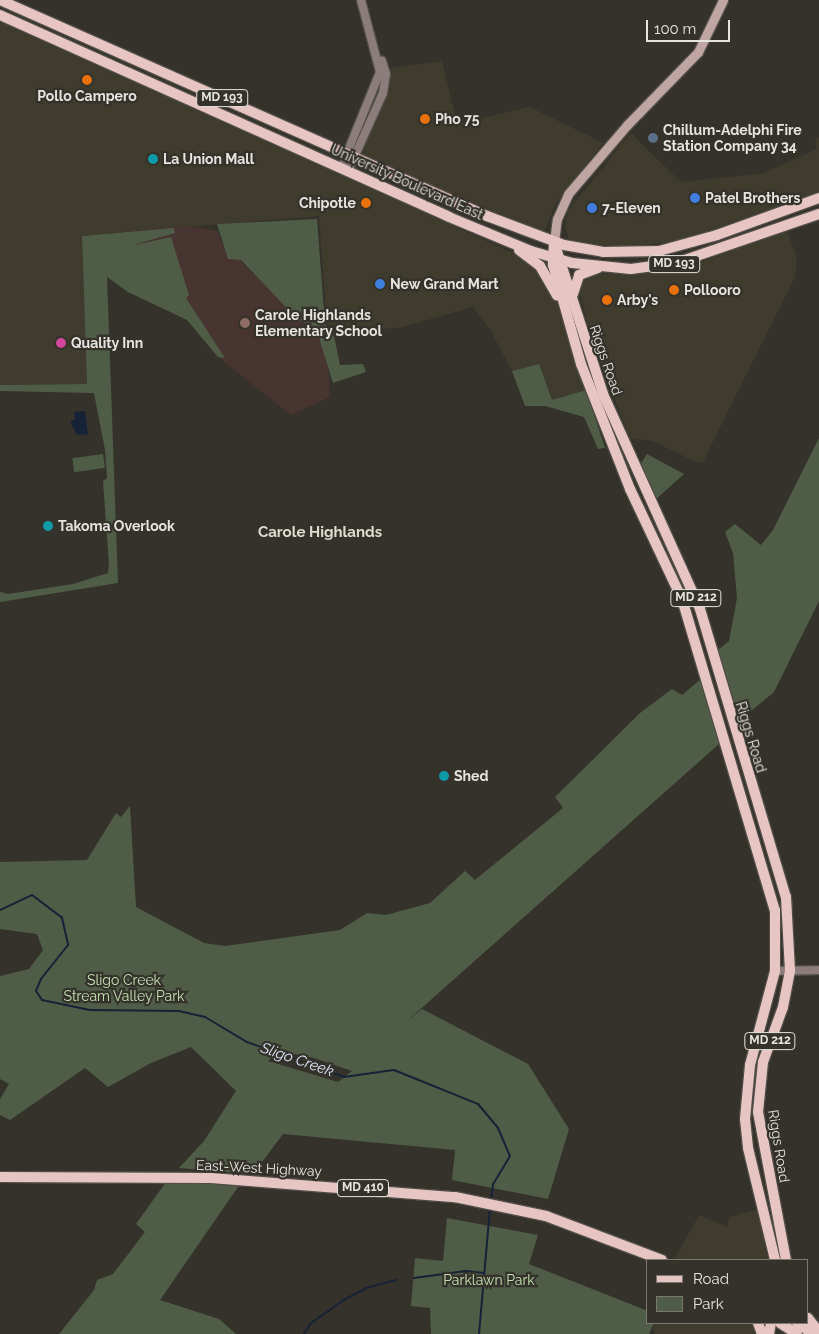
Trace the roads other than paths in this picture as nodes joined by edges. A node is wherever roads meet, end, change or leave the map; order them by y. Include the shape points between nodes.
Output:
1 (0, 0) edge
2 (361, 0) edge
3 (723, 0) edge
4 (0, 15) edge
5 (350, 155) junction
6 (345, 170) junction
7 (819, 198) edge
8 (819, 214) edge
9 (501, 239) junction
10 (554, 242) junction
11 (556, 258) junction
12 (607, 268) junction
13 (573, 300) junction
14 (566, 311) junction
15 (819, 970) edge
16 (775, 971) junction
17 (790, 971) junction
18 (0, 1177) edge
19 (628, 1249) junction
20 (659, 1259) edge
21 (775, 1259) edge
22 (786, 1259) edge
23 (646, 1260) edge
24 (809, 1319) edge
25 (798, 1324) edge
26 (782, 1326) edge
27 (819, 1332) edge
28 (797, 1334) edge
29 (813, 1334) edge

1 - 5 main road, University Boulevard East / MD 193
2 - 5 street via 386,74 385,85
3 - 10 main road, Riggs Road / MD 212 via 698,52 621,132 568,194 557,219
4 - 6 main road, University Boulevard East / MD 193
5 - 6 street
5 - 10 main road, University Boulevard East / MD 193
6 - 9 main road, University Boulevard East / MD 193
7 - 10 main road, University Boulevard East / MD 193 via 717,235 659,251 603,252
8 - 12 main road, University Boulevard East / MD 193 via 676,263
9 - 11 main road, University Boulevard East / MD 193
9 - 14 main road via 540,266
10 - 11 main road, Riggs Road / MD 212
11 - 12 main road, University Boulevard East / MD 193
11 - 13 main road, Riggs Road / MD 212
11 - 14 main road, Riggs Road / MD 212
12 - 13 main road via 579,275
13 - 17 main road, Riggs Road / MD 212 via 616,426 689,581 705,626 786,896
14 - 16 main road, Riggs Road / MD 212 via 603,427 682,596 773,901 778,947
15 - 17 street
16 - 17 street
16 - 21 main road, Riggs Road / MD 212 via 750,1064 745,1112 750,1155
17 - 22 main road, Riggs Road / MD 212 via 783,1006 763,1062 758,1112
18 - 19 main road, East-West Highway / MD 410 via 210,1178 343,1186 484,1201 573,1226
19 - 20 main road, East-West Highway / MD 410
19 - 23 main road, East-West Highway / MD 410
24 - 27 main road
25 - 29 main road
26 - 28 main road

